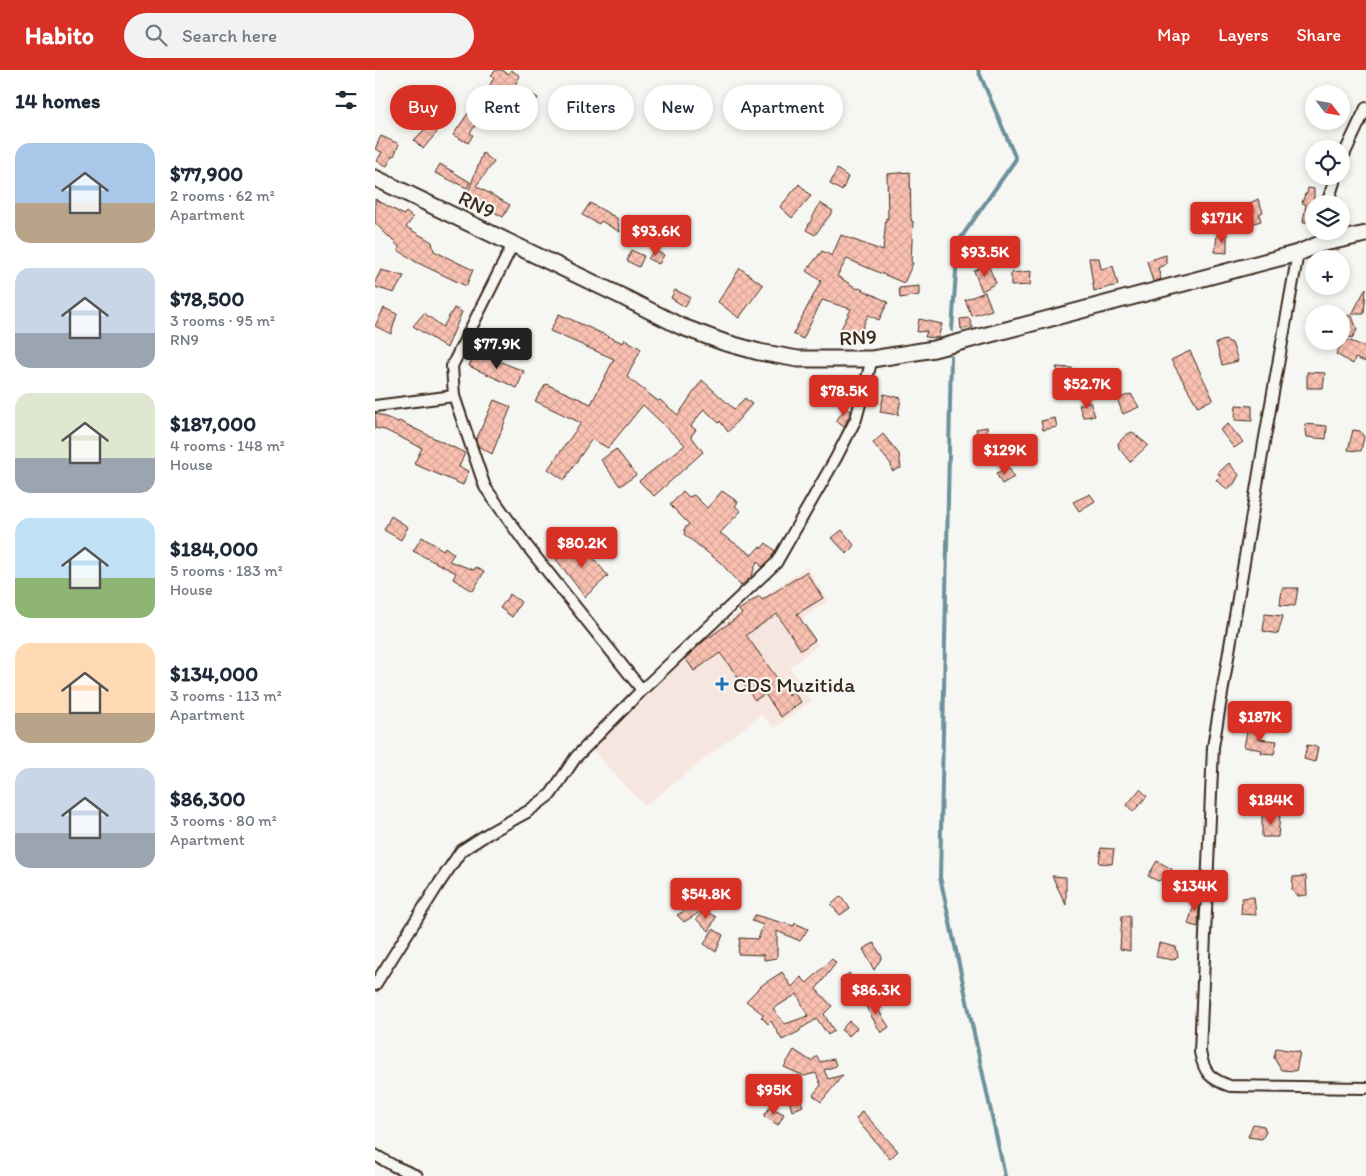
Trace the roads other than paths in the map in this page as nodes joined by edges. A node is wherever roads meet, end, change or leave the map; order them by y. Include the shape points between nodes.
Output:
1 (1366, 108) edge
2 (1350, 142) edge
3 (375, 178) edge
4 (1366, 234) edge
5 (1350, 235) edge
6 (1318, 240) edge
7 (513, 244) junction
8 (1298, 253) junction
9 (872, 360) junction
10 (454, 396) junction
11 (375, 406) edge
12 (642, 690) junction
13 (375, 985) edge
14 (1366, 1088) edge
15 (375, 1155) edge
16 (417, 1176) edge

1 - 2 street
3 - 7 main road, RN9
4 - 5 main road, RN9
6 - 8 main road, RN9
7 - 9 main road, RN9 via 680,326 723,342 798,359
7 - 10 street via 452,366
8 - 9 main road, RN9 via 934,349
8 - 14 street via 1213,747 1200,1052 1206,1072 1230,1086
9 - 12 street via 856,419 776,563
10 - 11 street
10 - 12 street via 485,487 527,546
12 - 13 street via 576,757 551,794 461,851
15 - 16 street

